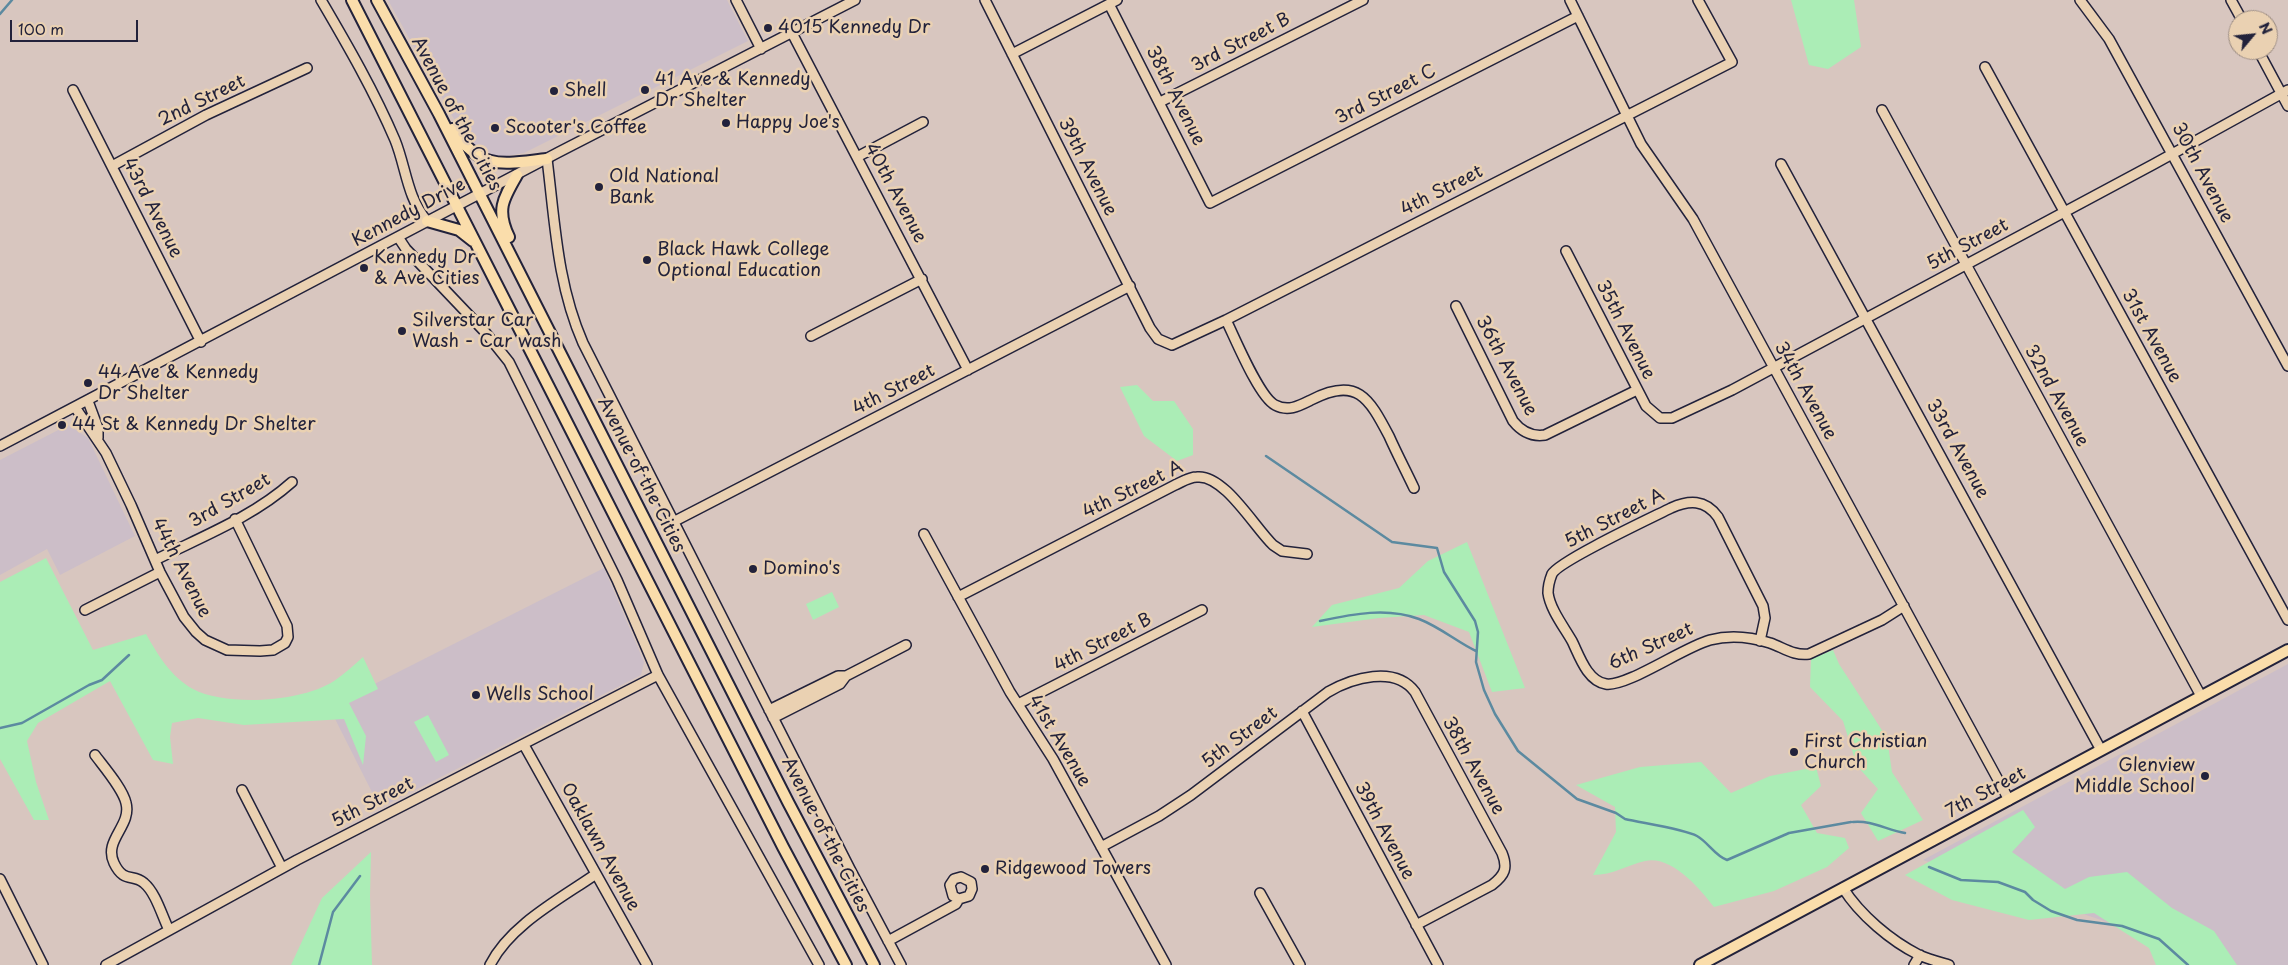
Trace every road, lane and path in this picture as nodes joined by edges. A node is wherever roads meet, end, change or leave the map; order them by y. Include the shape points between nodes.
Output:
1 (321, 0) edge
2 (352, 0) edge
3 (736, 0) edge
4 (855, 0) edge
5 (985, 0) edge
6 (1363, 0) edge
7 (1570, 0) edge
8 (1698, 0) edge
9 (2080, 0) edge
10 (378, 1) edge
11 (1113, 2) edge
12 (1578, 16) junction
13 (792, 32) junction
14 (761, 49) junction
15 (1012, 54) junction
16 (2264, 60) edge
17 (1985, 67) dead end
18 (307, 68) dead end
19 (73, 90) dead end
20 (2285, 92) edge
21 (432, 100) junction
22 (1160, 102) junction
23 (2288, 106) edge
24 (1882, 110) dead end
25 (1627, 116) junction
26 (923, 122) dead end
27 (2172, 154) junction
28 (857, 157) junction
29 (547, 159) junction
30 (1781, 164) dead end
31 (112, 166) junction
32 (517, 175) junction
33 (480, 194) junction
34 (1210, 203) joint
35 (458, 206) junction
36 (2064, 211) junction
37 (427, 221) junction
38 (398, 237) junction
39 (479, 249) junction
40 (1566, 251) dead end
41 (1966, 265) junction
42 (922, 279) junction
43 (1130, 286) junction
44 (1456, 306) dead end
45 (1866, 318) junction
46 (1226, 320) junction
47 (811, 336) dead end
48 (201, 342) junction
49 (1166, 343) joint
50 (2288, 366) edge
51 (1773, 367) junction
52 (968, 370) junction
53 (577, 386) junction
54 (1636, 390) junction
55 (88, 401) junction
56 (75, 407) junction
57 (1660, 418) joint
58 (98, 438) junction
59 (0, 446) edge
60 (292, 482) dead end
61 (1414, 488) dead end
62 (235, 520) junction
63 (673, 522) junction
64 (924, 534) dead end
65 (1307, 554) dead end
66 (155, 560) junction
67 (160, 572) junction
68 (958, 597) junction
69 (1904, 606) junction
70 (86, 610) dead end
71 (1202, 610) dead end
72 (2288, 620) edge
73 (1760, 641) junction
74 (906, 645) dead end
75 (2288, 650) edge
76 (658, 674) junction
77 (1404, 680) joint
78 (1606, 684) joint
79 (2201, 696) junction
80 (1018, 704) junction
81 (1302, 711) junction
82 (771, 714) junction
83 (524, 745) junction
84 (2102, 750) junction
85 (95, 755) dead end
86 (242, 790) dead end
87 (2009, 800) junction
88 (1101, 847) junction
89 (282, 868) junction
90 (596, 874) junction
91 (0, 879) edge
92 (1843, 888) junction
93 (1260, 893) dead end
94 (959, 899) dead end
95 (1416, 925) junction
96 (169, 930) junction
97 (888, 941) junction
98 (1920, 956) junction
99 (43, 965) edge
100 (106, 965) edge
101 (490, 965) edge
102 (647, 965) edge
103 (819, 965) edge
104 (846, 965) edge
105 (874, 965) edge
106 (901, 965) edge
107 (1166, 965) edge
108 (1300, 965) edge
109 (1438, 965) edge
110 (1700, 965) edge
111 (1914, 965) edge
112 (1949, 965) edge

1 - 37 street via 381,109 401,156 416,209
2 - 35 main road
3 - 14 street
4 - 13 street, Kennedy Drive
5 - 15 street, 39th Avenue
6 - 22 street, 3rd Street B
7 - 12 street, 34th Avenue
8 - 25 street, 4th Street via 1732,62
9 - 27 street, 30th Avenue via 2109,39
10 - 21 main road, Avenue of the Cities
11 - 15 street
11 - 22 street, 38th Avenue
12 - 25 street, 34th Avenue
12 - 34 street, 3rd Street C
13 - 14 street, Kennedy Drive
13 - 28 street, 40th Avenue
14 - 29 street, Kennedy Drive
15 - 43 street, 39th Avenue
16 - 20 street
17 - 36 street, 31st Avenue
18 - 31 street, 2nd Street via 206,115
19 - 31 street, 43rd Avenue
20 - 23 street
20 - 27 street, 5th Street
21 - 29 main road via 474,154 494,163
21 - 33 main road, Avenue of the Cities
22 - 34 street, 38th Avenue
24 - 41 street, 32nd Avenue
25 - 46 street, 4th Street
25 - 51 street, 34th Avenue via 1653,162 1693,219
26 - 28 street
27 - 36 street, 5th Street
27 - 50 street, 30th Avenue
28 - 42 street, 40th Avenue
29 - 32 street, Kennedy Drive
29 - 63 street, Avenue of the Cities via 559,262 570,311 583,344
30 - 45 street, 33rd Avenue
31 - 48 street, 43rd Avenue
32 - 33 street, Kennedy Drive
32 - 53 main road via 503,204 502,220 551,322
33 - 35 street, Kennedy Drive
33 - 53 main road, Avenue of the Cities
35 - 37 street, Kennedy Drive
35 - 39 main road
36 - 41 street, 5th Street
36 - 72 street, 31st Avenue
37 - 38 street, Kennedy Drive
37 - 39 main road via 459,230
38 - 48 street, Kennedy Drive
38 - 76 street via 509,362 617,580
39 - 104 main road via 778,838
40 - 54 street, 35th Avenue
41 - 45 street, 5th Street
41 - 79 street, 32nd Avenue
42 - 47 street
42 - 52 street, 40th Avenue
43 - 49 street, 39th Avenue via 1154,334
43 - 52 street, 4th Street
44 - 54 street, 36th Avenue via 1517,427 1533,436 1545,436
45 - 51 street, 5th Street
45 - 84 street, 33rd Avenue
46 - 49 street, 4th Street via 1177,344
46 - 61 street via 1262,392 1276,406 1293,408 1333,389 1346,390 1365,398 1376,411
48 - 55 street, Kennedy Drive
51 - 57 street, 5th Street via 1679,417
51 - 69 street, 34th Avenue
52 - 63 street, 4th Street
53 - 105 main road, Avenue of the Cities
54 - 57 street, 35th Avenue via 1649,410
55 - 56 street, Kennedy Drive
55 - 58 street, 44th Avenue via 98,428
56 - 58 street, 44th Avenue
56 - 59 street, Kennedy Drive
58 - 66 street, 44th Avenue
60 - 62 street, 3rd Street
62 - 66 street, 3rd Street
62 - 67 street, 44th Avenue via 287,626 288,637 280,647 240,652 205,640 189,626
63 - 82 street, Avenue of the Cities
64 - 68 street, 41st Avenue
65 - 68 street, 4th Street A via 1282,551 1273,546 1224,489 1213,480 1197,477 1175,485
66 - 67 street, 44th Avenue
67 - 70 street
68 - 80 street, 41st Avenue
69 - 73 street, 6th Street via 1882,620 1809,654 1798,655
69 - 87 street, 34th Avenue
71 - 80 street, 4th Street B
73 - 78 street, 6th Street via 1726,637 1702,642 1626,680
73 - 78 street, 5th Street A via 1765,618 1759,597 1718,517 1697,502 1687,502 1568,561 1552,574 1548,594 1586,668
74 - 82 street via 846,676 840,684
75 - 79 main road, 7th Street
76 - 83 street, 5th Street
76 - 103 street
77 - 81 street, 5th Street via 1378,677 1351,681 1328,692
77 - 95 street, 38th Avenue via 1415,692 1502,852 1506,870 1492,885
79 - 84 main road, 7th Street
80 - 88 street, 41st Avenue via 1053,759
81 - 88 street, 5th Street via 1191,795
81 - 95 street, 39th Avenue
82 - 97 street, Avenue of the Cities
83 - 89 street, 5th Street
83 - 90 street, Oaklawn Avenue
84 - 87 main road, 7th Street
85 - 96 street via 126,801 126,821 111,848 114,863 120,874 139,880 149,889
86 - 89 street
87 - 92 main road, 7th Street
88 - 107 street, 41st Avenue
89 - 96 street, 5th Street
90 - 101 street via 514,932
90 - 102 street, Oaklawn Avenue
91 - 99 street
92 - 98 street via 1852,903 1891,937
92 - 110 main road, 7th Street
93 - 108 street
94 - 97 street via 956,904
95 - 109 street, 39th Avenue
96 - 100 street, 5th Street
97 - 106 street, Avenue of the Cities
98 - 111 street
98 - 112 street

